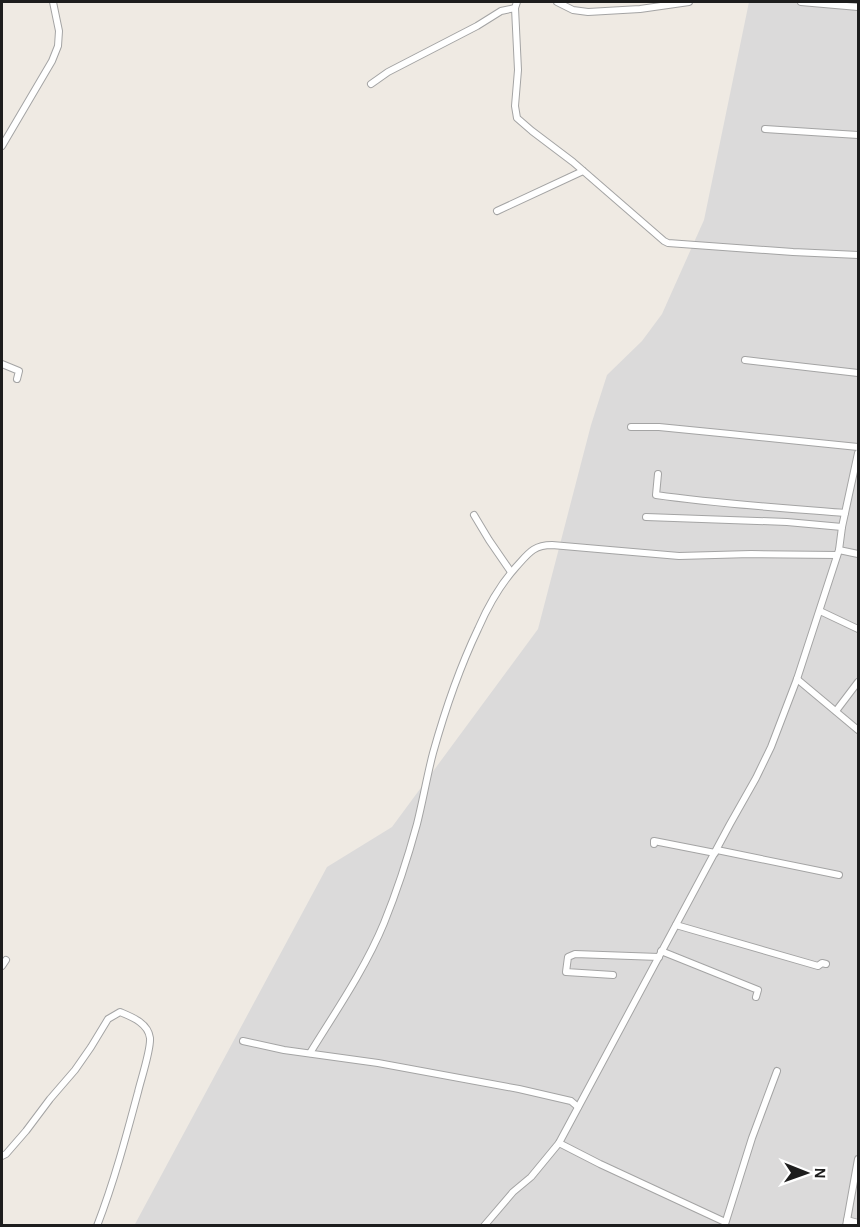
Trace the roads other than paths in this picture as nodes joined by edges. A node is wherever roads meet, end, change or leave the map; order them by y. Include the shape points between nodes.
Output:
1 (53, 2) edge
2 (557, 2) edge
3 (689, 2) edge
4 (801, 2) edge
5 (516, 5) edge
6 (858, 7) edge
7 (371, 84) dead end
8 (765, 129) dead end
9 (858, 135) edge
10 (2, 146) edge
11 (583, 171) junction
12 (497, 211) dead end
13 (858, 255) edge
14 (745, 360) dead end
15 (2, 364) edge
16 (858, 374) edge
17 (17, 379) dead end
18 (631, 427) dead end
19 (858, 447) edge
20 (858, 453) edge
21 (658, 474) dead end
22 (845, 513) junction
23 (474, 515) dead end
24 (646, 517) dead end
25 (842, 527) junction
26 (838, 553) junction
27 (858, 554) edge
28 (511, 572) junction
29 (820, 612) junction
30 (858, 629) edge
31 (797, 679) junction
32 (858, 682) edge
33 (836, 711) junction
34 (858, 730) edge
35 (654, 844) dead end
36 (716, 851) junction
37 (839, 875) dead end
38 (676, 925) junction
39 (660, 954) junction
40 (6, 960) dead end
41 (826, 964) dead end
42 (2, 966) edge
43 (613, 975) dead end
44 (756, 997) dead end
45 (243, 1041) dead end
46 (310, 1053) junction
47 (777, 1071) dead end
48 (578, 1107) junction
49 (559, 1143) junction
50 (2, 1156) edge
51 (858, 1159) edge
52 (846, 1223) edge
53 (858, 1223) edge
54 (724, 1224) edge
55 (97, 1226) edge
56 (484, 1226) edge

1 - 10 street via 58,46
2 - 3 street via 588,12
4 - 6 street
5 - 7 street
5 - 11 street via 517,118
8 - 9 street
11 - 12 street
11 - 13 street via 668,243
14 - 16 street
15 - 17 street via 19,371
18 - 19 street
20 - 22 street
21 - 22 street via 656,495
22 - 25 street
23 - 28 street
24 - 25 street
25 - 26 street
26 - 27 street
26 - 28 street via 679,556 540,545
26 - 29 street
28 - 46 street via 488,608 455,681 384,923
29 - 30 street
29 - 31 street
31 - 33 street
31 - 36 street via 771,747
32 - 33 street
33 - 34 street
35 - 36 street
36 - 37 street
36 - 38 street
38 - 39 street
38 - 41 street via 818,966
39 - 43 street via 568,957 566,972
39 - 44 street via 758,990
39 - 48 street
40 - 42 street
45 - 46 street
46 - 48 street via 519,1089 570,1101
47 - 54 street
48 - 49 street
49 - 54 street
49 - 56 street
50 - 55 street via 75,1070 108,1018 120,1012 136,1018 148,1030 150,1039 117,1172
51 - 52 street
52 - 53 street

